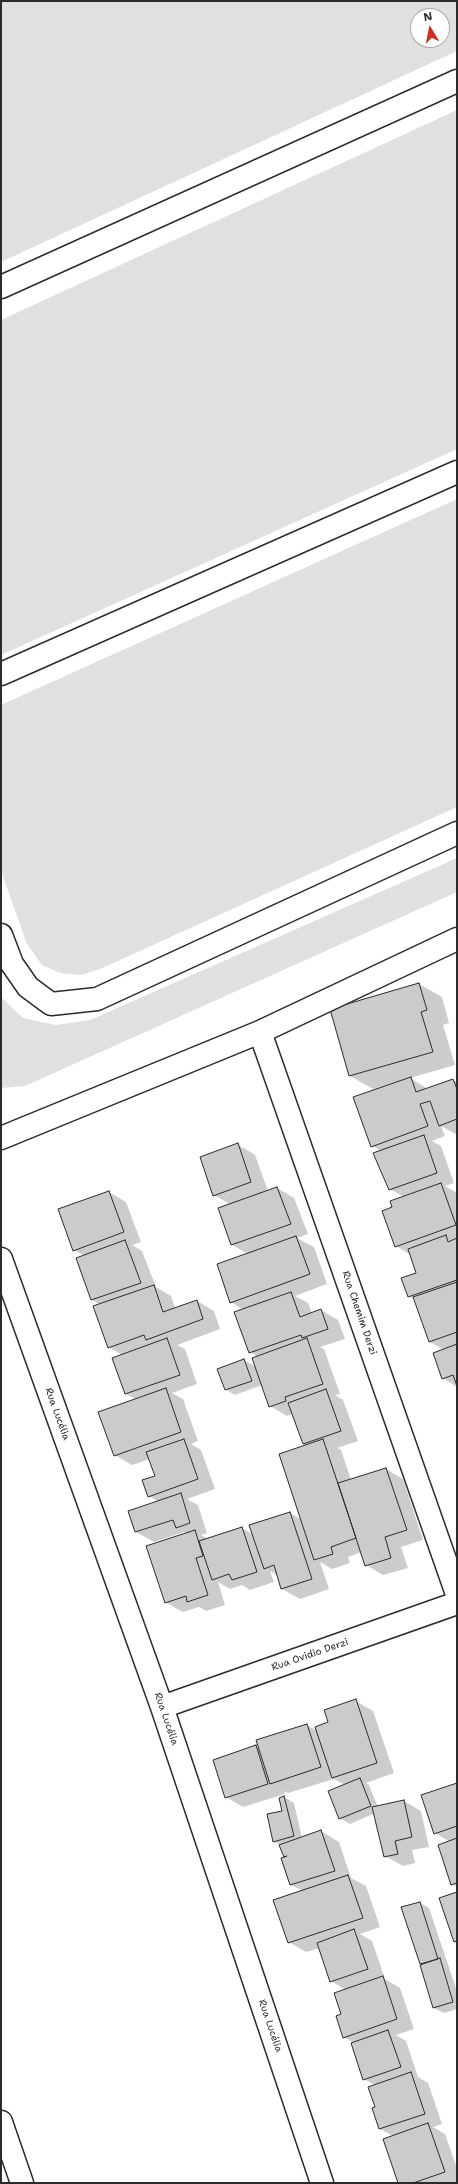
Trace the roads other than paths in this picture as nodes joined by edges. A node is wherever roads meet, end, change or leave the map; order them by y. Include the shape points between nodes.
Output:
1 (457, 80) edge
2 (1, 287) edge
3 (457, 472) edge
4 (1, 674) edge
5 (457, 833) edge
6 (1, 935) edge
7 (457, 939) edge
8 (260, 1032) junction
9 (1, 1138) edge
10 (1, 1259) edge
11 (457, 1594) edge
12 (457, 1603) edge
13 (162, 1707) junction
14 (1, 2122) edge
15 (22, 2183) edge
16 (322, 2183) edge

1 - 2 street
3 - 4 street
5 - 6 street via 96,998 51,1004 28,987 12,964
7 - 8 street
8 - 9 street
8 - 11 street, Rua Chemim Derzi
10 - 13 street, Rua Lucélia
12 - 13 street, Rua Ovidio Derzi
13 - 16 street, Rua Lucélia
14 - 15 street

